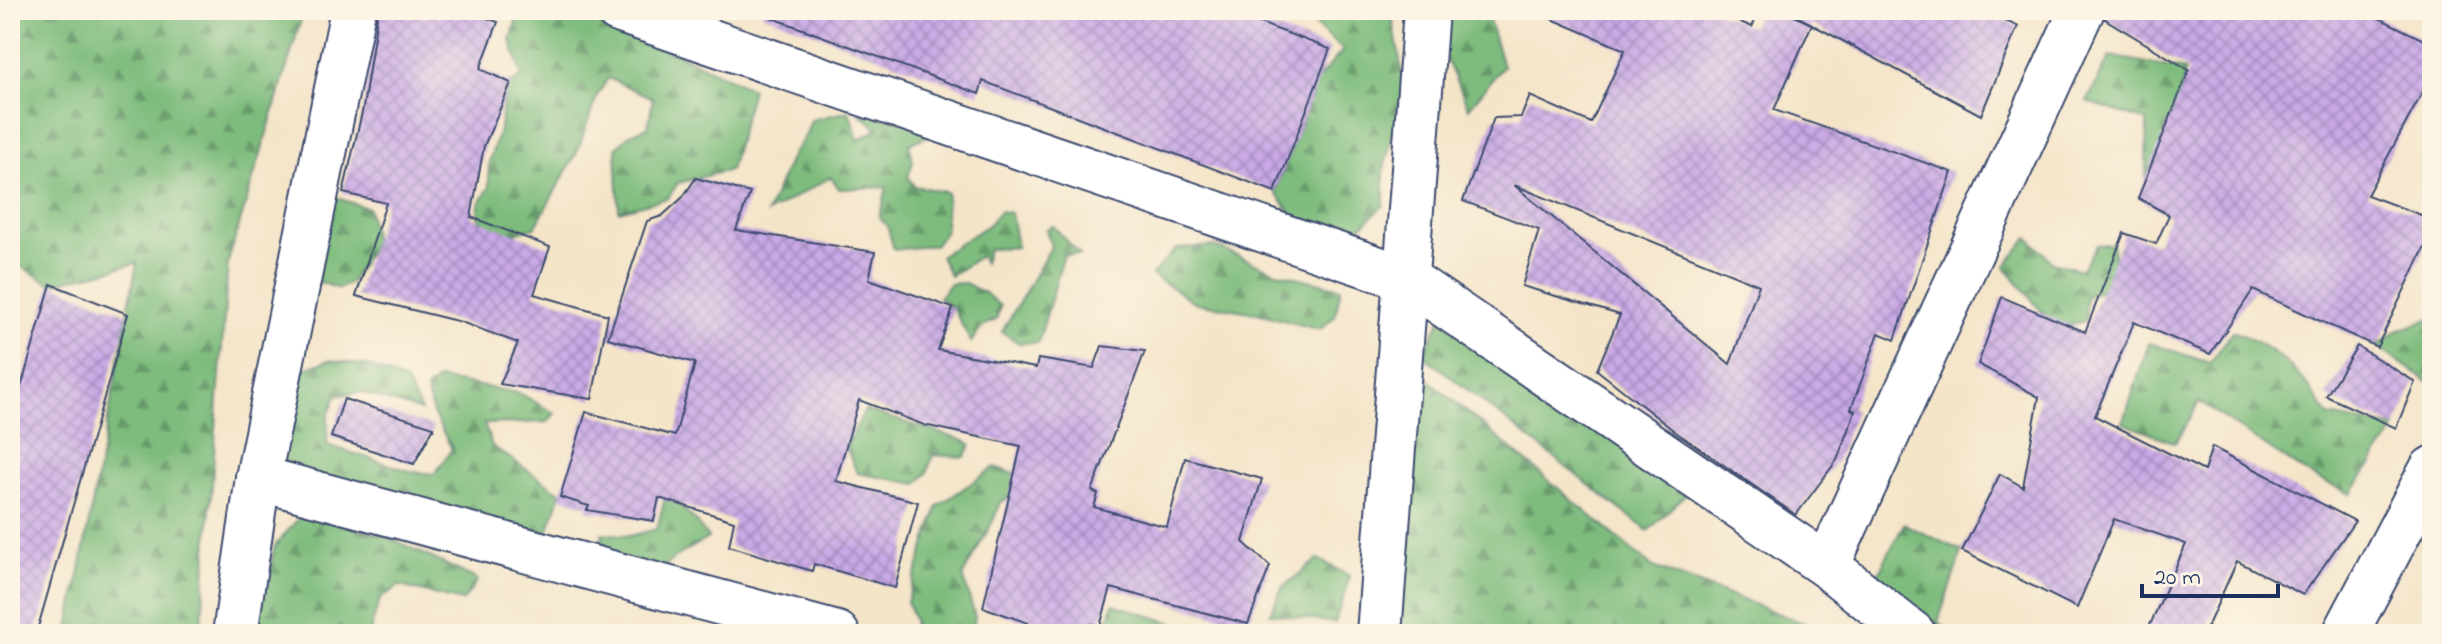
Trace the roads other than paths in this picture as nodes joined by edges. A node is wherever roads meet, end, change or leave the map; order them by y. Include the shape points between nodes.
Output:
1 (353, 10) edge
2 (618, 10) edge
3 (1426, 10) edge
4 (2082, 10) edge
5 (1405, 278) junction
6 (2432, 469) edge
7 (258, 478) junction
8 (1827, 566) junction
9 (235, 634) edge
10 (837, 634) edge
11 (1379, 634) edge
12 (1913, 634) edge
13 (2345, 634) edge

1 - 7 street
2 - 5 street
3 - 5 street
4 - 8 street
5 - 8 street
5 - 11 street
6 - 13 street
7 - 9 street
7 - 10 street
8 - 12 street

